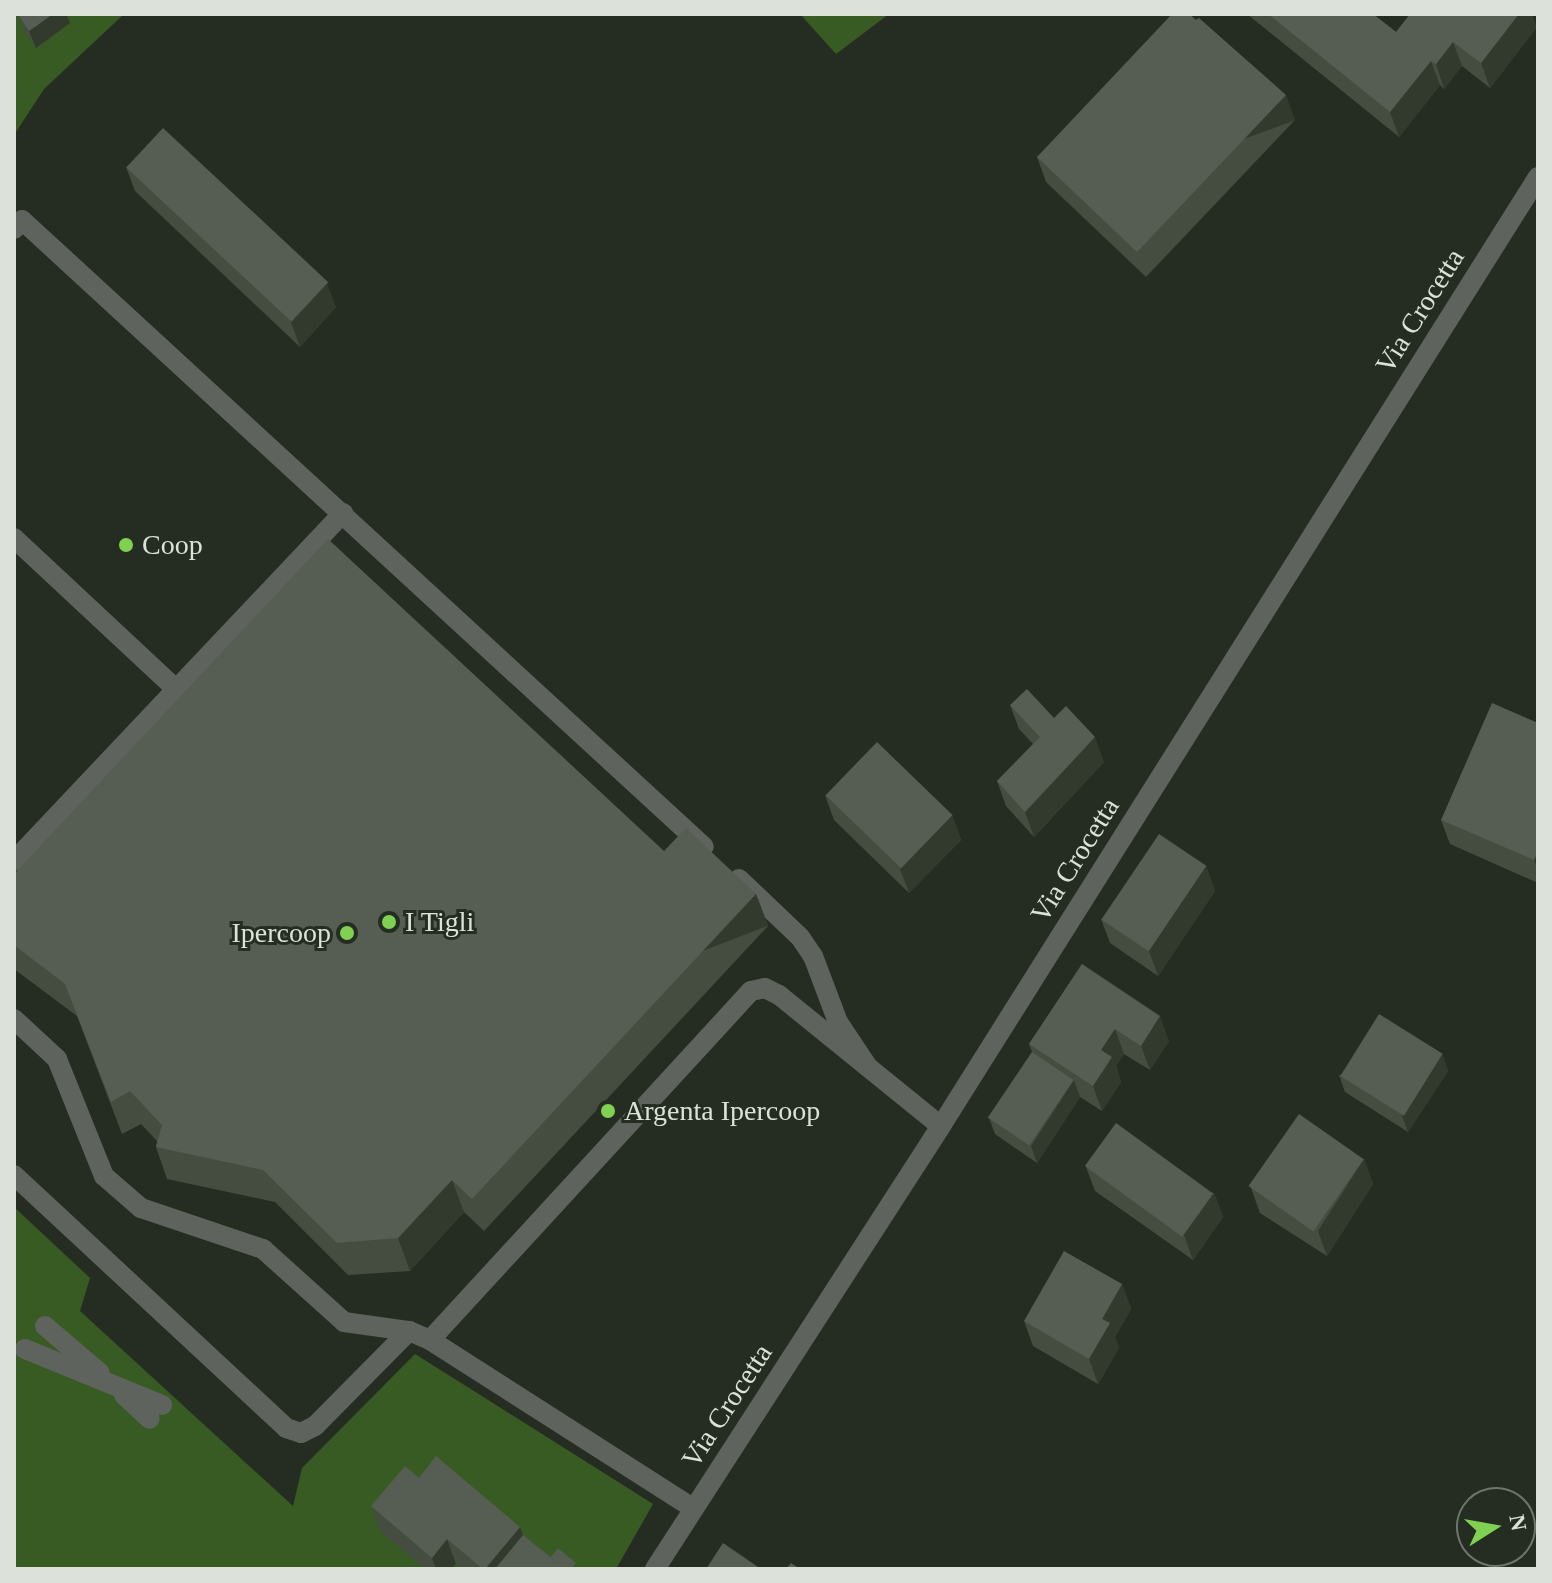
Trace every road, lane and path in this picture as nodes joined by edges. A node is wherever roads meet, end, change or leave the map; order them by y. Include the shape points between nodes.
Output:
1 (1538, 177) edge
2 (14, 229) edge
3 (343, 513) junction
4 (14, 538) edge
5 (176, 689) junction
6 (16, 854) edge
7 (14, 1019) edge
8 (868, 1067) junction
9 (941, 1126) junction
10 (14, 1175) edge
11 (45, 1326) dead end
12 (409, 1331) junction
13 (430, 1340) junction
14 (25, 1349) dead end
15 (114, 1386) junction
16 (156, 1412) dead end
17 (694, 1509) junction
18 (655, 1569) edge

1 - 9 street, Via Crocetta
2 - 3 street via 22,220
3 - 5 street
3 - 8 street via 800,937 813,956 848,1043
4 - 5 street
5 - 6 street
7 - 12 street via 57,1059 104,1176 141,1208 263,1249 344,1322
8 - 9 street
8 - 13 street via 779,995 765,988 751,991
9 - 17 street, Via Crocetta
10 - 12 street via 286,1428 301,1433 315,1426
11 - 15 street
12 - 13 street
13 - 17 street
14 - 15 street
15 - 16 street
17 - 18 street, Via Crocetta

